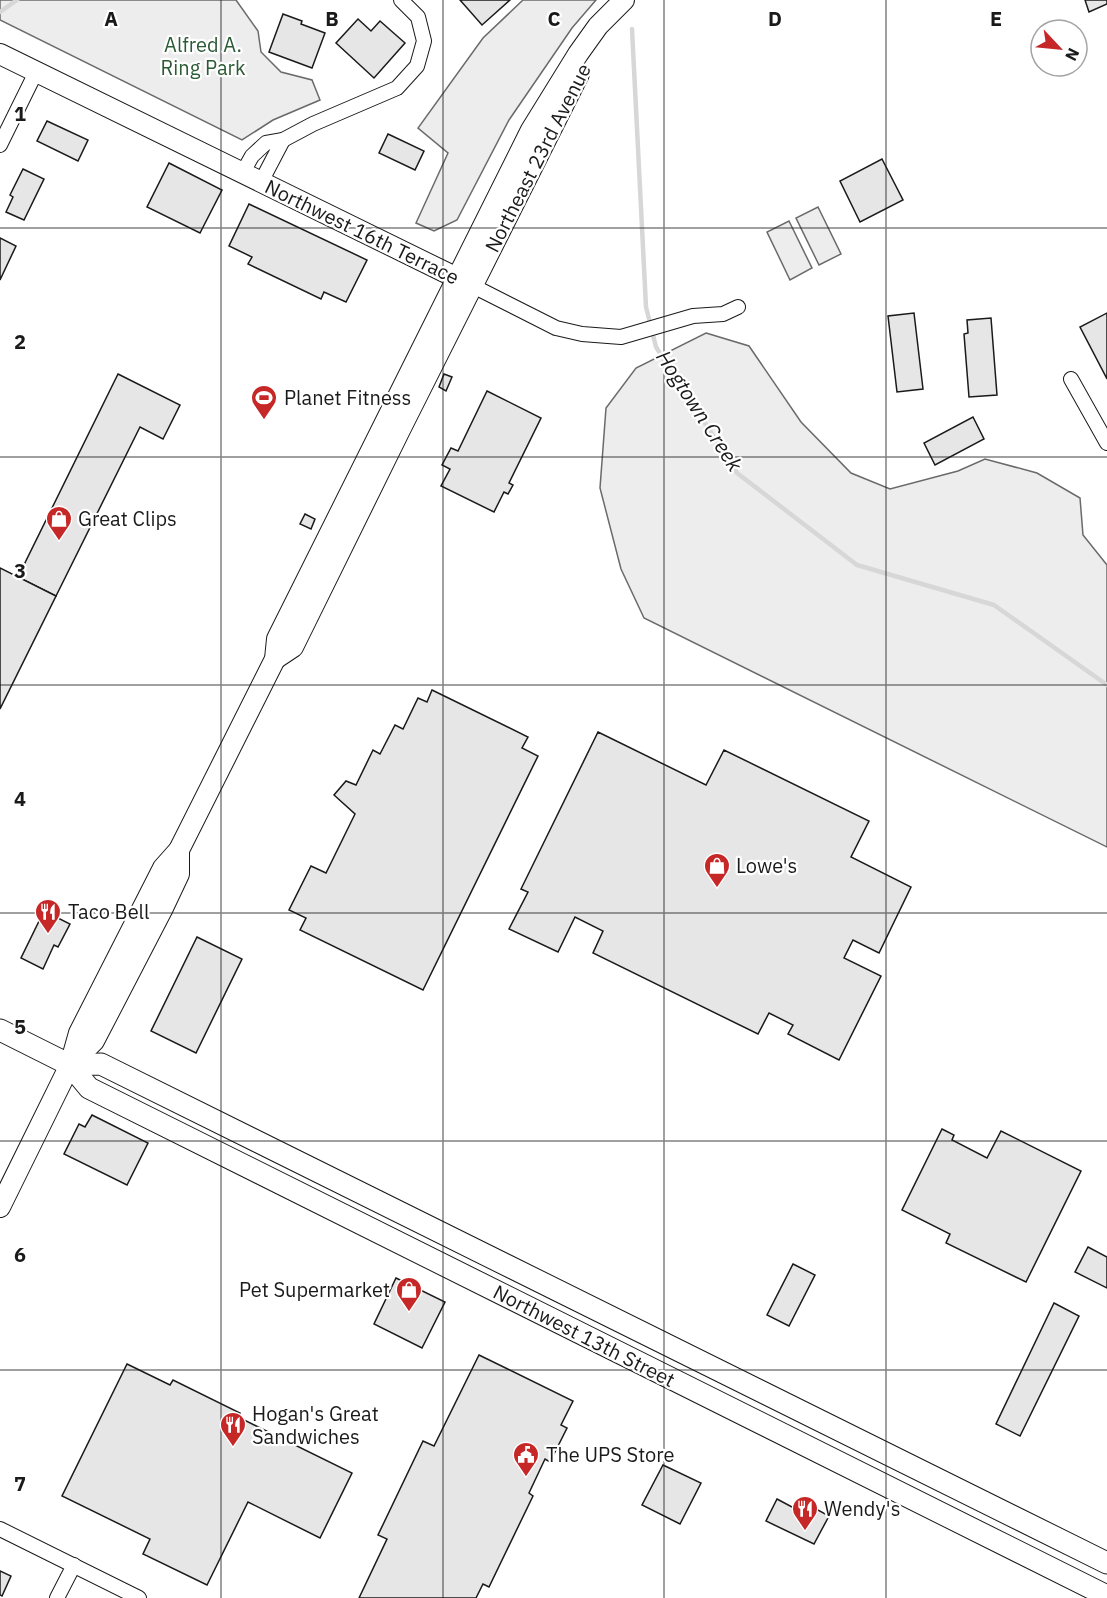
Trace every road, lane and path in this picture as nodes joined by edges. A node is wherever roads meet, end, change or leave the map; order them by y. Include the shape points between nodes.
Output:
1 (401, 0) edge
2 (622, 2) edge
3 (0, 54) edge
4 (36, 72) junction
5 (283, 140) junction
6 (0, 145) edge
7 (242, 174) junction
8 (261, 182) junction
9 (465, 282) junction
10 (738, 307) dead end
11 (1071, 379) dead end
12 (1107, 443) edge
13 (180, 850) junction
14 (0, 1030) edge
15 (70, 1065) junction
16 (0, 1207) edge
17 (396, 1210) junction
18 (336, 1212) junction
19 (386, 1237) junction
20 (455, 1240) junction
21 (697, 1359) junction
22 (684, 1386) junction
23 (0, 1529) edge
24 (1107, 1563) edge
25 (74, 1565) junction
26 (1107, 1596) edge
27 (57, 1598) edge
28 (139, 1598) edge

1 - 5 street via 418,17 424,41 417,66 397,88
2 - 9 street, Northeast 23rd Avenue via 598,26 551,94 531,130
3 - 4 street, Northwest 16th Terrace
4 - 6 street
4 - 7 street, Northwest 16th Terrace
5 - 7 street via 260,147
5 - 8 street
7 - 8 street, Northwest 16th Terrace
8 - 9 street, Northwest 16th Terrace
9 - 10 street, Northwest 16th Terrace via 556,328 582,334 621,337 693,316 723,314
9 - 13 street, Northeast 23rd Avenue via 394,440 293,647 275,659
11 - 12 street
13 - 15 street via 163,868 78,1033
13 - 15 street, Northeast 23rd Avenue via 179,874 162,910 94,1041
14 - 15 main road, Northwest 13th Street
15 - 16 street
15 - 17 main road, Northwest 13th Street via 101,1064
15 - 18 main road, Northwest 13th Street via 89,1088
17 - 18 main road via 369,1215
17 - 20 main road, Northwest 13th Street
18 - 19 main road, Northwest 13th Street
19 - 20 main road via 416,1234
19 - 22 main road, Northwest 13th Street
20 - 21 main road, Northwest 13th Street
21 - 22 main road
21 - 24 main road, Northwest 13th Street
22 - 26 main road, Northwest 13th Street
23 - 25 street
25 - 27 street
25 - 28 street

